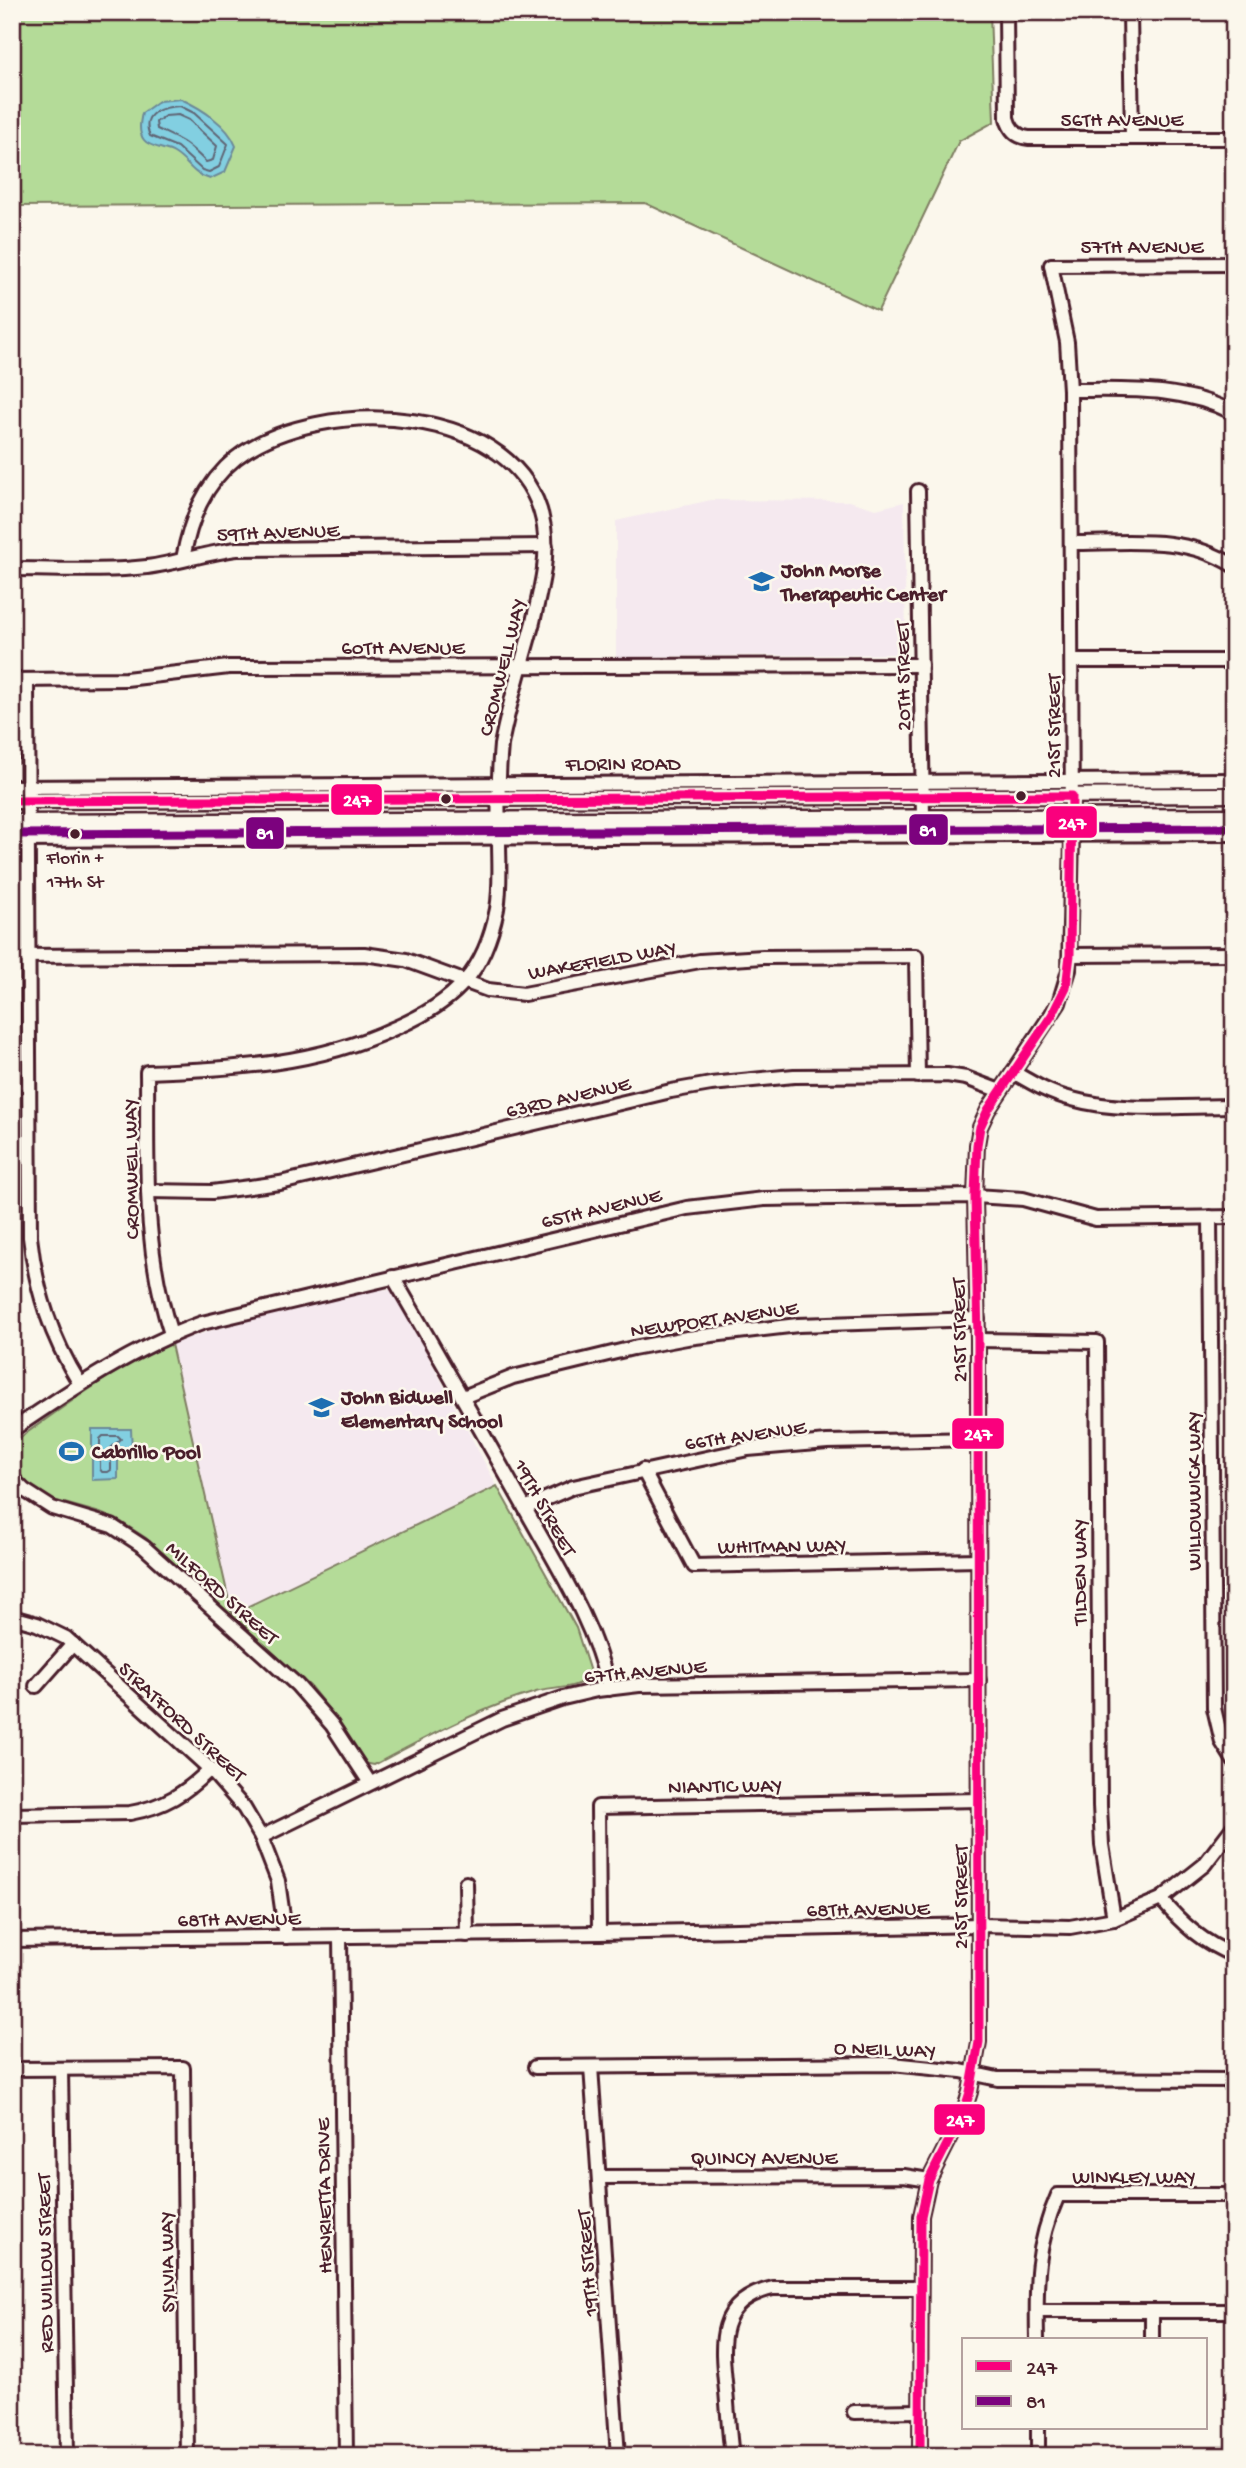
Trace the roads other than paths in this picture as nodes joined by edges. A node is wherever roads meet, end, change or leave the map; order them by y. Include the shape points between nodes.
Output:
1 (1006, 12) edge
2 (1130, 12) edge
3 (1132, 138) junction
4 (1234, 138) edge
5 (1234, 264) edge
6 (1051, 265) joint
7 (1070, 390) junction
8 (1234, 413) edge
9 (918, 491) dead end
10 (1071, 542) junction
11 (546, 546) junction
12 (183, 559) junction
13 (1234, 566) edge
14 (12, 569) edge
15 (1072, 661) junction
16 (1234, 661) edge
17 (922, 665) junction
18 (521, 666) junction
19 (12, 680) edge
20 (27, 680) junction
21 (1234, 780) edge
22 (12, 787) edge
23 (1072, 788) junction
24 (922, 789) junction
25 (499, 791) junction
26 (1234, 795) edge
27 (22, 796) edge
28 (1072, 816) junction
29 (1234, 816) edge
30 (923, 818) junction
31 (499, 820) junction
32 (20, 822) edge
33 (1234, 834) edge
34 (1072, 835) junction
35 (499, 838) junction
36 (12, 840) edge
37 (27, 840) junction
38 (1234, 954) edge
39 (1070, 955) junction
40 (12, 956) edge
41 (27, 956) junction
42 (465, 982) junction
43 (1013, 1072) junction
44 (918, 1076) junction
45 (1000, 1091) junction
46 (1234, 1106) edge
47 (148, 1191) junction
48 (975, 1196) junction
49 (1210, 1217) junction
50 (1234, 1217) edge
51 (393, 1277) junction
52 (978, 1319) junction
53 (171, 1334) junction
54 (978, 1340) junction
55 (80, 1384) junction
56 (463, 1397) junction
57 (12, 1430) edge
58 (978, 1439) junction
59 (643, 1470) junction
60 (12, 1478) edge
61 (524, 1507) junction
62 (978, 1560) junction
63 (12, 1618) edge
64 (73, 1644) junction
65 (979, 1680) junction
66 (36, 1686) dead end
67 (609, 1689) junction
68 (1234, 1761) edge
69 (210, 1769) junction
70 (370, 1783) junction
71 (979, 1800) junction
72 (12, 1815) edge
73 (1234, 1826) edge
74 (261, 1837) junction
75 (466, 1883) dead end
76 (1161, 1899) junction
77 (1114, 1919) junction
78 (980, 1925) junction
79 (599, 1933) junction
80 (467, 1935) junction
81 (340, 1936) junction
82 (286, 1937) junction
83 (12, 1940) edge
84 (1234, 1955) edge
85 (535, 2067) dead end
86 (591, 2067) junction
87 (12, 2069) edge
88 (61, 2069) junction
89 (975, 2074) junction
90 (1234, 2080) edge
91 (599, 2178) junction
92 (929, 2180) junction
93 (1234, 2195) edge
94 (919, 2288) junction
95 (1152, 2311) junction
96 (1234, 2311) edge
97 (1037, 2312) junction
98 (1037, 2338) edge
99 (1152, 2338) edge
100 (919, 2411) junction
101 (854, 2412) dead end
102 (1038, 2430) edge
103 (67, 2456) edge
104 (187, 2456) edge
105 (346, 2456) edge
106 (618, 2456) edge
107 (732, 2456) edge
108 (920, 2456) edge
109 (1038, 2456) edge

1 - 3 street, 56TH AVENUE via 1007,118 1013,131 1029,138
2 - 3 street
3 - 4 street, 56TH AVENUE
5 - 6 street, 57TH AVENUE
6 - 7 street, 21ST STREET via 1067,342
7 - 8 street via 1178,393
7 - 10 street, 21ST STREET
9 - 17 street, 20TH STREET
10 - 13 street via 1170,543 1203,550
10 - 15 street, 21ST STREET
11 - 12 street, 59TH AVENUE via 255,548
11 - 12 street, CROMWELL WAY via 542,518 531,491 495,452 429,424 360,417 293,429 235,459 196,511
11 - 18 street, CROMWELL WAY
12 - 14 street, 59TH AVENUE via 130,568
15 - 16 street
15 - 23 street, 21ST STREET
17 - 18 street, 60TH AVENUE
17 - 24 street, 20TH STREET
18 - 20 street, 60TH AVENUE via 229,667 126,679
18 - 25 street, CROMWELL WAY via 501,745
19 - 20 street, 60TH AVENUE
20 - 27 street
21 - 23 street, FLORIN ROAD
22 - 27 street, FLORIN ROAD
23 - 24 main road, FLORIN ROAD
23 - 26 main road, FLORIN ROAD
23 - 28 street, 21ST STREET
24 - 25 main road, FLORIN ROAD
24 - 30 street, 20TH STREET
25 - 27 main road, FLORIN ROAD
25 - 31 street, CROMWELL WAY
27 - 32 street
28 - 29 main road
28 - 30 main road
28 - 34 street, 21ST STREET
30 - 31 main road
31 - 32 main road
31 - 35 street, CROMWELL WAY
32 - 37 street
33 - 34 street
34 - 35 street
34 - 39 street, 21ST STREET
35 - 37 street
35 - 42 street, CROMWELL WAY via 496,911 486,945
36 - 37 street
37 - 41 street
38 - 39 street
39 - 43 street, 21ST STREET via 1059,1003
40 - 41 street, WAKEFIELD WAY
41 - 42 street, WAKEFIELD WAY via 365,954 406,960
41 - 55 street via 33,1267 50,1328
42 - 44 street, WAKEFIELD WAY via 524,994 724,959 916,956
42 - 47 street, CROMWELL WAY via 421,1017 324,1054 258,1067 147,1072
43 - 45 street, 21ST STREET
43 - 46 street via 1050,1092 1093,1104
44 - 45 street, 63RD AVENUE via 966,1078
44 - 47 street, 63RD AVENUE via 794,1076 711,1084 280,1183 212,1192
45 - 48 street, 21ST STREET via 980,1128
47 - 53 street, CROMWELL WAY via 152,1255
48 - 49 street, 65TH AVENUE via 1023,1199 1096,1219
48 - 51 street, 65TH AVENUE via 725,1202 642,1217
48 - 52 street, 21ST STREET
49 - 50 street, 65TH AVENUE
49 - 68 street, WILLOWWICK WAY via 1214,1708 1222,1742
51 - 53 street, 65TH AVENUE
51 - 56 street, 19TH STREET
52 - 54 street, 21ST STREET
52 - 56 street, NEWPORT AVENUE via 798,1325 699,1336 513,1377
53 - 55 street, 65TH AVENUE
54 - 58 street, 21ST STREET
54 - 77 street, TILDEN WAY via 1097,1342 1100,1806
55 - 57 street, 65TH AVENUE
56 - 61 street, 19TH STREET
58 - 59 street, 66TH AVENUE via 793,1444 714,1454
58 - 62 street, 21ST STREET
59 - 61 street, 66TH AVENUE via 573,1487
59 - 62 street, WHITMAN WAY via 694,1566
60 - 70 street, MILFORD STREET via 52,1508 113,1526 144,1547 297,1685 332,1725
61 - 67 street, 19TH STREET via 586,1618
62 - 65 street, 21ST STREET
63 - 64 street, STRATFORD STREET via 52,1630
64 - 66 street
64 - 69 street, STRATFORD STREET
65 - 67 street, 67TH AVENUE
65 - 71 street, 21ST STREET
67 - 70 street, 67TH AVENUE via 563,1698 502,1719
69 - 72 street via 177,1797 148,1810
69 - 74 street, STRATFORD STREET via 244,1808
70 - 74 street, 67TH AVENUE
71 - 78 street, 21ST STREET
71 - 79 street, NIANTIC WAY via 598,1807
73 - 76 street, 68TH AVENUE via 1204,1866
74 - 82 street, STRATFORD STREET via 278,1881
75 - 80 street
76 - 77 street, 68TH AVENUE
76 - 84 street via 1195,1935
77 - 78 street, 68TH AVENUE via 1070,1927
78 - 79 street, 68TH AVENUE
78 - 89 street, 21ST STREET
79 - 80 street, 68TH AVENUE
80 - 81 street, 68TH AVENUE
81 - 82 street, 68TH AVENUE
81 - 105 street, HENRIETTA DRIVE
82 - 83 street, 68TH AVENUE
85 - 86 street, O NEIL WAY
86 - 89 street, O NEIL WAY via 892,2064
86 - 91 street, 19TH STREET
87 - 88 street
88 - 103 street, RED WILLOW STREET
88 - 104 street, SYLVIA WAY via 183,2068
89 - 90 street, O NEIL WAY via 1019,2079
89 - 92 street, 21ST STREET via 964,2111
91 - 92 street, QUINCY AVENUE via 904,2176
91 - 106 street, 19TH STREET
92 - 94 street, 21ST STREET via 921,2216
93 - 97 street, WINKLEY WAY via 1058,2195 1042,2239
94 - 100 street, 21ST STREET
94 - 107 street via 773,2288 760,2290 740,2303 724,2327 722,2348
95 - 96 street
95 - 97 street
95 - 99 street
97 - 98 street, WINKLEY WAY
100 - 101 street
100 - 108 street, 21ST STREET
102 - 109 street

